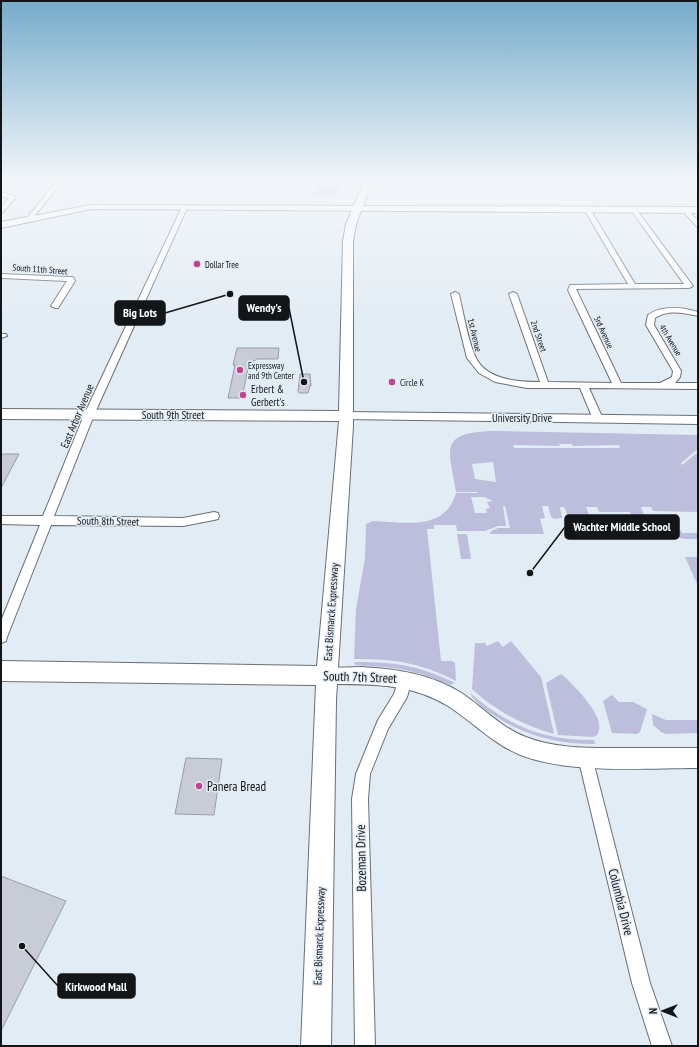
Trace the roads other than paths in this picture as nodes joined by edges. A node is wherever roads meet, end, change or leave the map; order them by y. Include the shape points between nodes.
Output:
1 (174, 231) edge
2 (349, 231) edge
3 (599, 231) edge
4 (649, 231) edge
5 (1, 276) edge
6 (633, 287) junction
7 (455, 294) dead end
8 (513, 294) dead end
9 (55, 306) dead end
10 (698, 314) edge
11 (545, 385) junction
12 (584, 386) junction
13 (618, 386) junction
14 (660, 386) junction
15 (698, 386) edge
16 (1, 414) edge
17 (89, 415) junction
18 (346, 416) junction
19 (598, 419) junction
20 (698, 420) edge
21 (214, 516) dead end
22 (1, 520) edge
23 (47, 520) junction
24 (1, 637) edge
25 (1, 671) edge
26 (327, 676) junction
27 (405, 679) junction
28 (585, 757) junction
29 (698, 758) edge
30 (316, 1046) edge
31 (365, 1046) edge
32 (662, 1046) edge

1 - 17 street, East Arbor Avenue
2 - 18 main road, East Bismarck Expressway
3 - 6 street
4 - 6 street via 689,286
5 - 9 street, South 11th Street via 70,279
6 - 13 street, 3rd Avenue via 573,287 572,290
7 - 11 street, 1st Avenue via 469,354 474,362 498,380 512,384
8 - 11 street, 2nd Street
10 - 14 street, 4th Avenue via 672,310 656,313 650,320 650,325 677,370 674,379
11 - 12 street
12 - 13 street
12 - 19 street
13 - 14 street
14 - 15 street
16 - 17 main road, South 9th Street
17 - 18 main road, South 9th Street
17 - 23 street, East Arbor Avenue
18 - 19 street, University Drive
18 - 26 main road, East Bismarck Expressway
19 - 20 street, University Drive
21 - 23 street, South 8th Street via 183,522
22 - 23 street, South 8th Street
23 - 24 street, East Arbor Avenue
25 - 26 main road, South 7th Street
26 - 27 street, South 7th Street via 373,675
26 - 30 main road, East Bismarck Expressway
27 - 28 street, South 7th Street via 442,692 500,734 524,746 561,756
27 - 31 street, Bozeman Drive via 400,697 383,725 363,774 360,855
28 - 29 street, South 7th Street
28 - 32 street, Columbia Drive via 641,983

